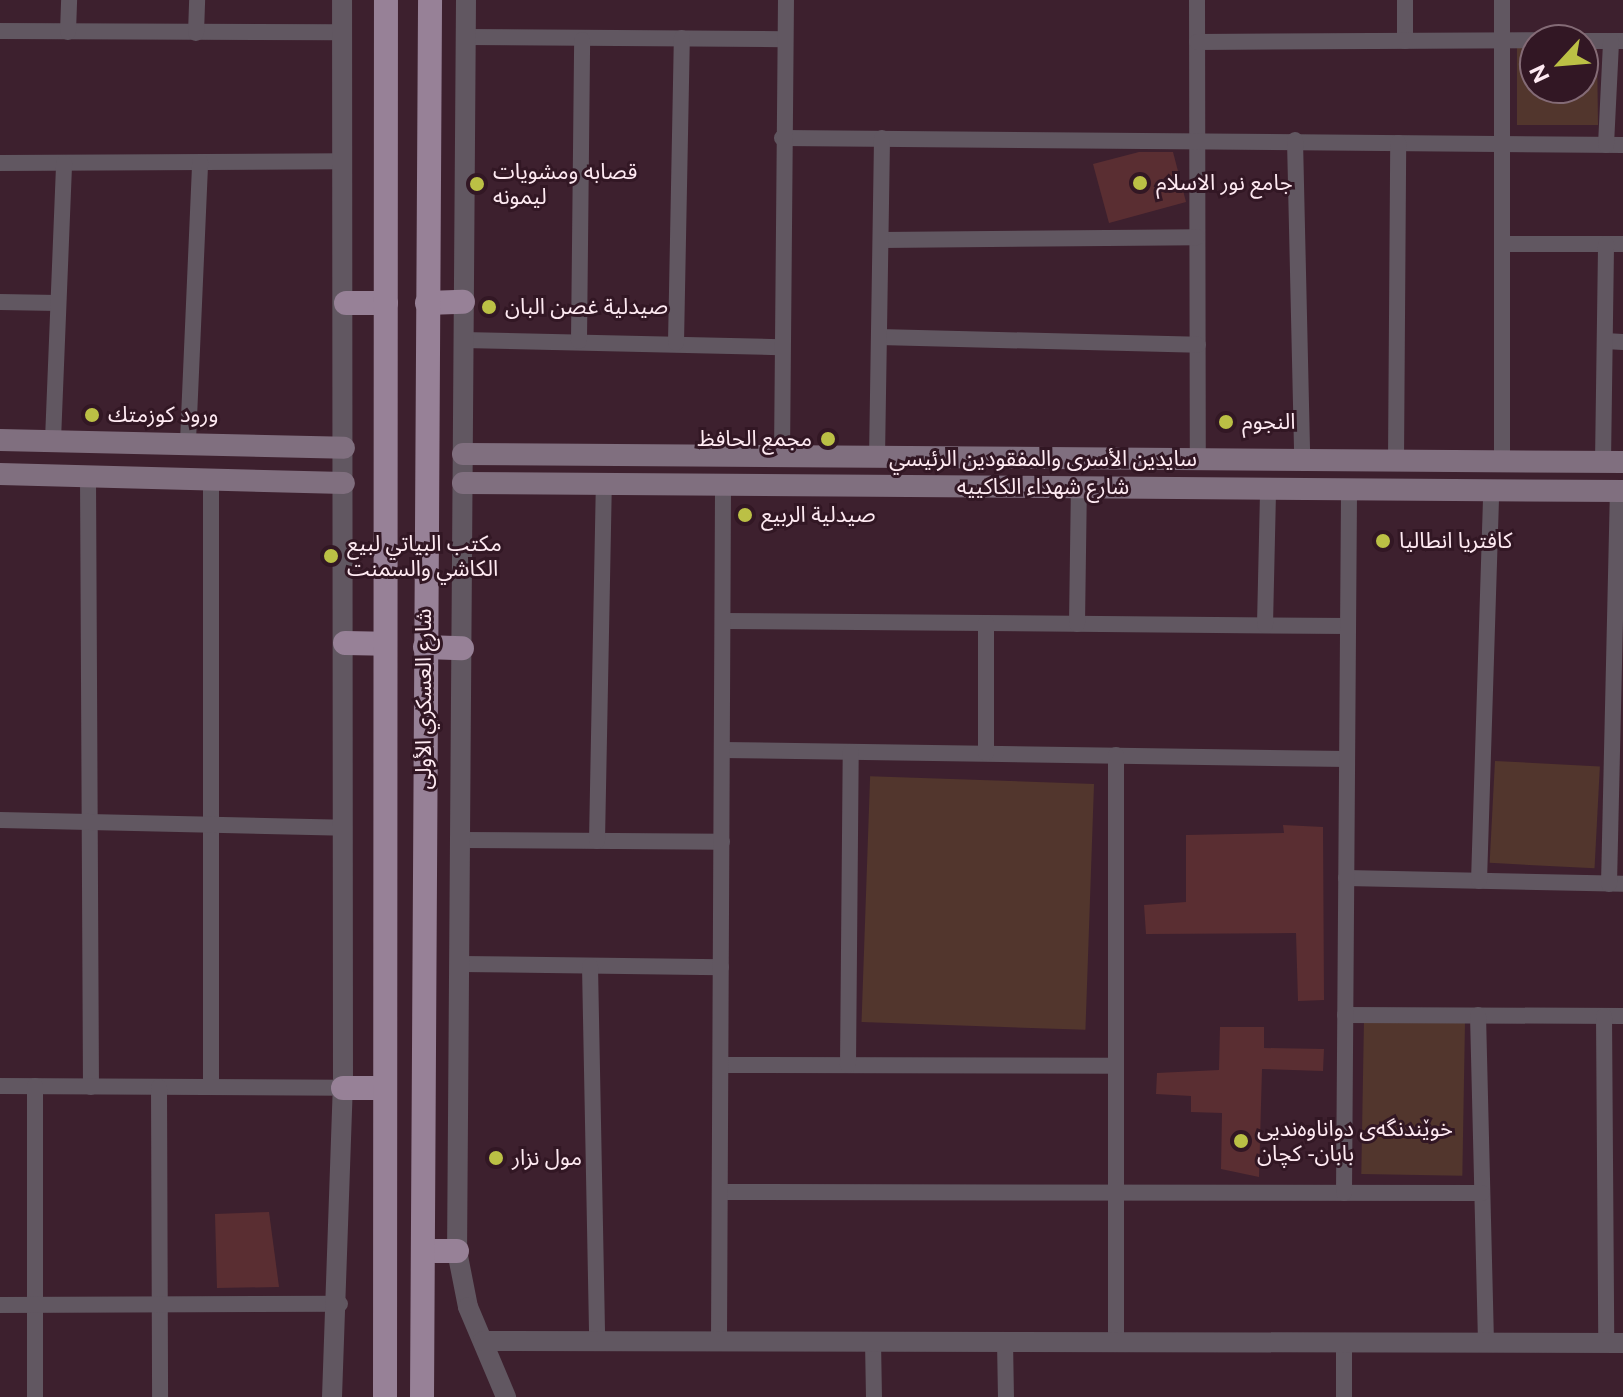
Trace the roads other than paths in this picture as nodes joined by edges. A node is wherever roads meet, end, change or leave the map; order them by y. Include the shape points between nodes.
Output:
1 (69, 0) edge
2 (197, 0) edge
3 (342, 0) edge
4 (386, 0) edge
5 (430, 0) edge
6 (466, 0) edge
7 (786, 0) edge
8 (1197, 0) edge
9 (1405, 0) edge
10 (1502, 0) edge
11 (0, 31) edge
12 (68, 32) junction
13 (342, 32) junction
14 (196, 33) junction
15 (466, 37) junction
16 (682, 38) junction
17 (783, 39) junction
18 (582, 40) junction
19 (1503, 40) junction
20 (1519, 40) edge
21 (1405, 41) junction
22 (1617, 41) edge
23 (1197, 42) junction
24 (782, 138) junction
25 (882, 138) junction
26 (1197, 138) junction
27 (1295, 140) junction
28 (1398, 143) junction
29 (1503, 145) junction
30 (1615, 145) edge
31 (343, 161) junction
32 (200, 162) junction
33 (0, 163) edge
34 (64, 163) junction
35 (1197, 237) junction
36 (881, 240) junction
37 (1502, 244) junction
38 (1606, 244) junction
39 (1623, 244) edge
40 (0, 302) edge
41 (463, 302) junction
42 (58, 303) junction
43 (346, 303) junction
44 (386, 303) junction
45 (427, 303) junction
46 (879, 337) junction
47 (463, 340) junction
48 (579, 341) junction
49 (1605, 341) junction
50 (1623, 342) edge
51 (676, 343) junction
52 (1198, 345) junction
53 (780, 347) junction
54 (0, 440) edge
55 (53, 440) junction
56 (188, 441) junction
57 (244, 444) junction
58 (344, 448) junction
59 (386, 449) junction
60 (425, 450) junction
61 (463, 454) junction
62 (782, 457) junction
63 (877, 458) junction
64 (1198, 460) junction
65 (1302, 460) junction
66 (1396, 461) junction
67 (1502, 462) junction
68 (1551, 462) junction
69 (1613, 462) edge
70 (0, 474) edge
71 (88, 476) junction
72 (211, 478) junction
73 (242, 479) junction
74 (344, 483) junction
75 (463, 483) junction
76 (604, 484) junction
77 (723, 485) junction
78 (385, 487) junction
79 (1079, 487) junction
80 (425, 489) junction
81 (1268, 489) junction
82 (1349, 489) junction
83 (1491, 490) junction
84 (1551, 491) junction
85 (1620, 491) edge
86 (723, 621) junction
87 (986, 623) junction
88 (1077, 624) junction
89 (1265, 625) junction
90 (1348, 626) junction
91 (1619, 638) edge
92 (345, 643) junction
93 (384, 644) junction
94 (425, 647) junction
95 (462, 648) junction
96 (722, 750) junction
97 (851, 752) junction
98 (986, 753) junction
99 (1116, 755) junction
100 (1347, 759) junction
101 (1617, 766) edge
102 (0, 820) edge
103 (86, 822) junction
104 (212, 825) junction
105 (344, 828) junction
106 (463, 840) junction
107 (597, 841) junction
108 (722, 842) junction
109 (1346, 878) junction
110 (1479, 881) junction
111 (1616, 884) edge
112 (461, 964) junction
113 (590, 966) junction
114 (721, 967) junction
115 (1345, 1015) junction
116 (1478, 1015) junction
117 (1604, 1016) junction
118 (1623, 1016) edge
119 (721, 1065) junction
120 (848, 1065) junction
121 (1116, 1066) junction
122 (0, 1086) edge
123 (35, 1086) junction
124 (91, 1087) junction
125 (159, 1087) junction
126 (211, 1087) junction
127 (343, 1088) junction
128 (384, 1088) junction
129 (720, 1192) junction
130 (1116, 1193) junction
131 (1344, 1193) junction
132 (1482, 1193) junction
133 (424, 1251) junction
134 (457, 1251) junction
135 (340, 1304) junction
136 (0, 1305) edge
137 (158, 1305) junction
138 (35, 1306) junction
139 (597, 1340) junction
140 (719, 1340) junction
141 (483, 1341) junction
142 (873, 1341) junction
143 (1005, 1341) junction
144 (1116, 1342) junction
145 (1344, 1342) junction
146 (1486, 1343) junction
147 (1614, 1343) edge
148 (35, 1397) edge
149 (160, 1397) edge
150 (332, 1397) edge
151 (385, 1397) edge
152 (422, 1397) edge
153 (506, 1397) edge
154 (874, 1397) edge
155 (1006, 1397) edge
156 (1344, 1397) edge

1 - 12 street
2 - 14 street
3 - 13 street
4 - 44 main road, شارع العسكري الأولى
5 - 45 main road, شارع العسكري الأولى
6 - 15 street
7 - 17 street
8 - 23 street
9 - 21 street
10 - 19 street
11 - 12 street
12 - 14 street
13 - 14 street
13 - 31 street
15 - 18 street
15 - 41 street
16 - 17 street
16 - 18 street
16 - 51 street
17 - 24 street
18 - 48 street
19 - 20 street
19 - 21 street
19 - 29 street
21 - 23 street
22 - 30 street
23 - 26 street
24 - 25 street
24 - 53 street
25 - 26 street
25 - 36 street
26 - 27 street
26 - 35 street
27 - 28 street
27 - 65 street
28 - 29 street
28 - 66 street
29 - 30 street
29 - 37 street
31 - 32 street
31 - 43 street
32 - 34 street
32 - 56 street
33 - 34 street
34 - 42 street
35 - 36 street
35 - 52 street
36 - 46 street
37 - 38 street
37 - 67 street
38 - 39 street
38 - 49 street
40 - 42 street
41 - 45 main road
41 - 47 street
42 - 55 street
43 - 44 main road
43 - 58 street
44 - 59 main road, شارع العسكري الأولى
45 - 60 main road, شارع العسكري الأولى
46 - 52 street
46 - 63 street
47 - 48 street
47 - 61 street
48 - 51 street
49 - 50 street
49 - 69 street
51 - 53 street
52 - 64 street
53 - 62 street
54 - 55 main road
55 - 56 main road
56 - 57 main road
57 - 58 main road
57 - 73 main road
58 - 74 street
59 - 60 main road
59 - 78 main road, شارع العسكري الأولى
60 - 80 main road, شارع العسكري الأولى
61 - 62 main road, سايدين الأسرى والمفقودين الرئيسي
61 - 75 street
62 - 63 main road, سايدين الأسرى والمفقودين الرئيسي
63 - 64 main road, سايدين الأسرى والمفقودين الرئيسي
64 - 65 main road, سايدين الأسرى والمفقودين الرئيسي
65 - 66 main road, سايدين الأسرى والمفقودين الرئيسي
66 - 67 main road, سايدين الأسرى والمفقودين الرئيسي
67 - 68 main road, سايدين الأسرى والمفقودين الرئيسي
68 - 69 main road, سايدين الأسرى والمفقودين الرئيسي
68 - 84 main road
70 - 71 main road
71 - 72 main road
71 - 103 street
72 - 73 main road
72 - 104 street
73 - 74 main road
74 - 92 street
75 - 76 main road, شارع شهداء الكاكييه
75 - 95 street
76 - 77 main road, شارع شهداء الكاكييه
76 - 107 street
77 - 79 main road, شارع شهداء الكاكييه
77 - 86 street
78 - 80 main road
78 - 93 main road, شارع العسكري الأولى
79 - 81 main road, شارع شهداء الكاكييه
79 - 88 street
80 - 94 main road, شارع العسكري الأولى
81 - 82 main road, شارع شهداء الكاكييه
81 - 89 street
82 - 83 main road, شارع شهداء الكاكييه
82 - 90 street
83 - 84 main road, شارع شهداء الكاكييه
83 - 110 street
84 - 85 main road, شارع شهداء الكاكييه
85 - 91 street
86 - 87 street
86 - 96 street
87 - 88 street
87 - 98 street
88 - 89 street
89 - 90 street
90 - 100 street
91 - 101 street
92 - 93 main road
92 - 105 street
93 - 128 main road, شارع العسكري الأولى
94 - 95 main road
94 - 133 main road, شارع العسكري الأولى
95 - 106 street
96 - 97 street
96 - 108 street
97 - 98 street
97 - 120 street
98 - 99 street
99 - 100 street
99 - 121 street
100 - 109 street
101 - 111 street
102 - 103 street
103 - 104 street
103 - 124 street
104 - 105 street
104 - 126 street
105 - 127 street
106 - 107 street
106 - 112 street
107 - 108 street
108 - 114 street
109 - 110 street
109 - 115 street
110 - 111 street
112 - 113 street
112 - 134 street
113 - 114 street
113 - 139 street
114 - 119 street
115 - 116 street
115 - 131 street
116 - 117 street
116 - 132 street
117 - 118 street
117 - 147 street
119 - 120 street
119 - 129 street
120 - 121 street
121 - 130 street
122 - 123 street
123 - 124 street
123 - 138 street
124 - 125 street
125 - 126 street
125 - 137 street
126 - 127 street
127 - 128 main road
127 - 135 street
128 - 151 main road, شارع العسكري الأولى
129 - 130 street
129 - 140 street
130 - 131 street
130 - 144 street
131 - 132 street
132 - 146 street
133 - 134 main road
133 - 152 main road, شارع العسكري الأولى
134 - 141 street
135 - 137 street
135 - 150 street
136 - 138 street
137 - 138 street
137 - 149 street
138 - 148 street
139 - 140 street
139 - 141 street
140 - 142 street
141 - 153 street
142 - 143 street
142 - 154 street
143 - 144 street
143 - 155 street
144 - 145 street
145 - 146 street
145 - 156 street
146 - 147 street

